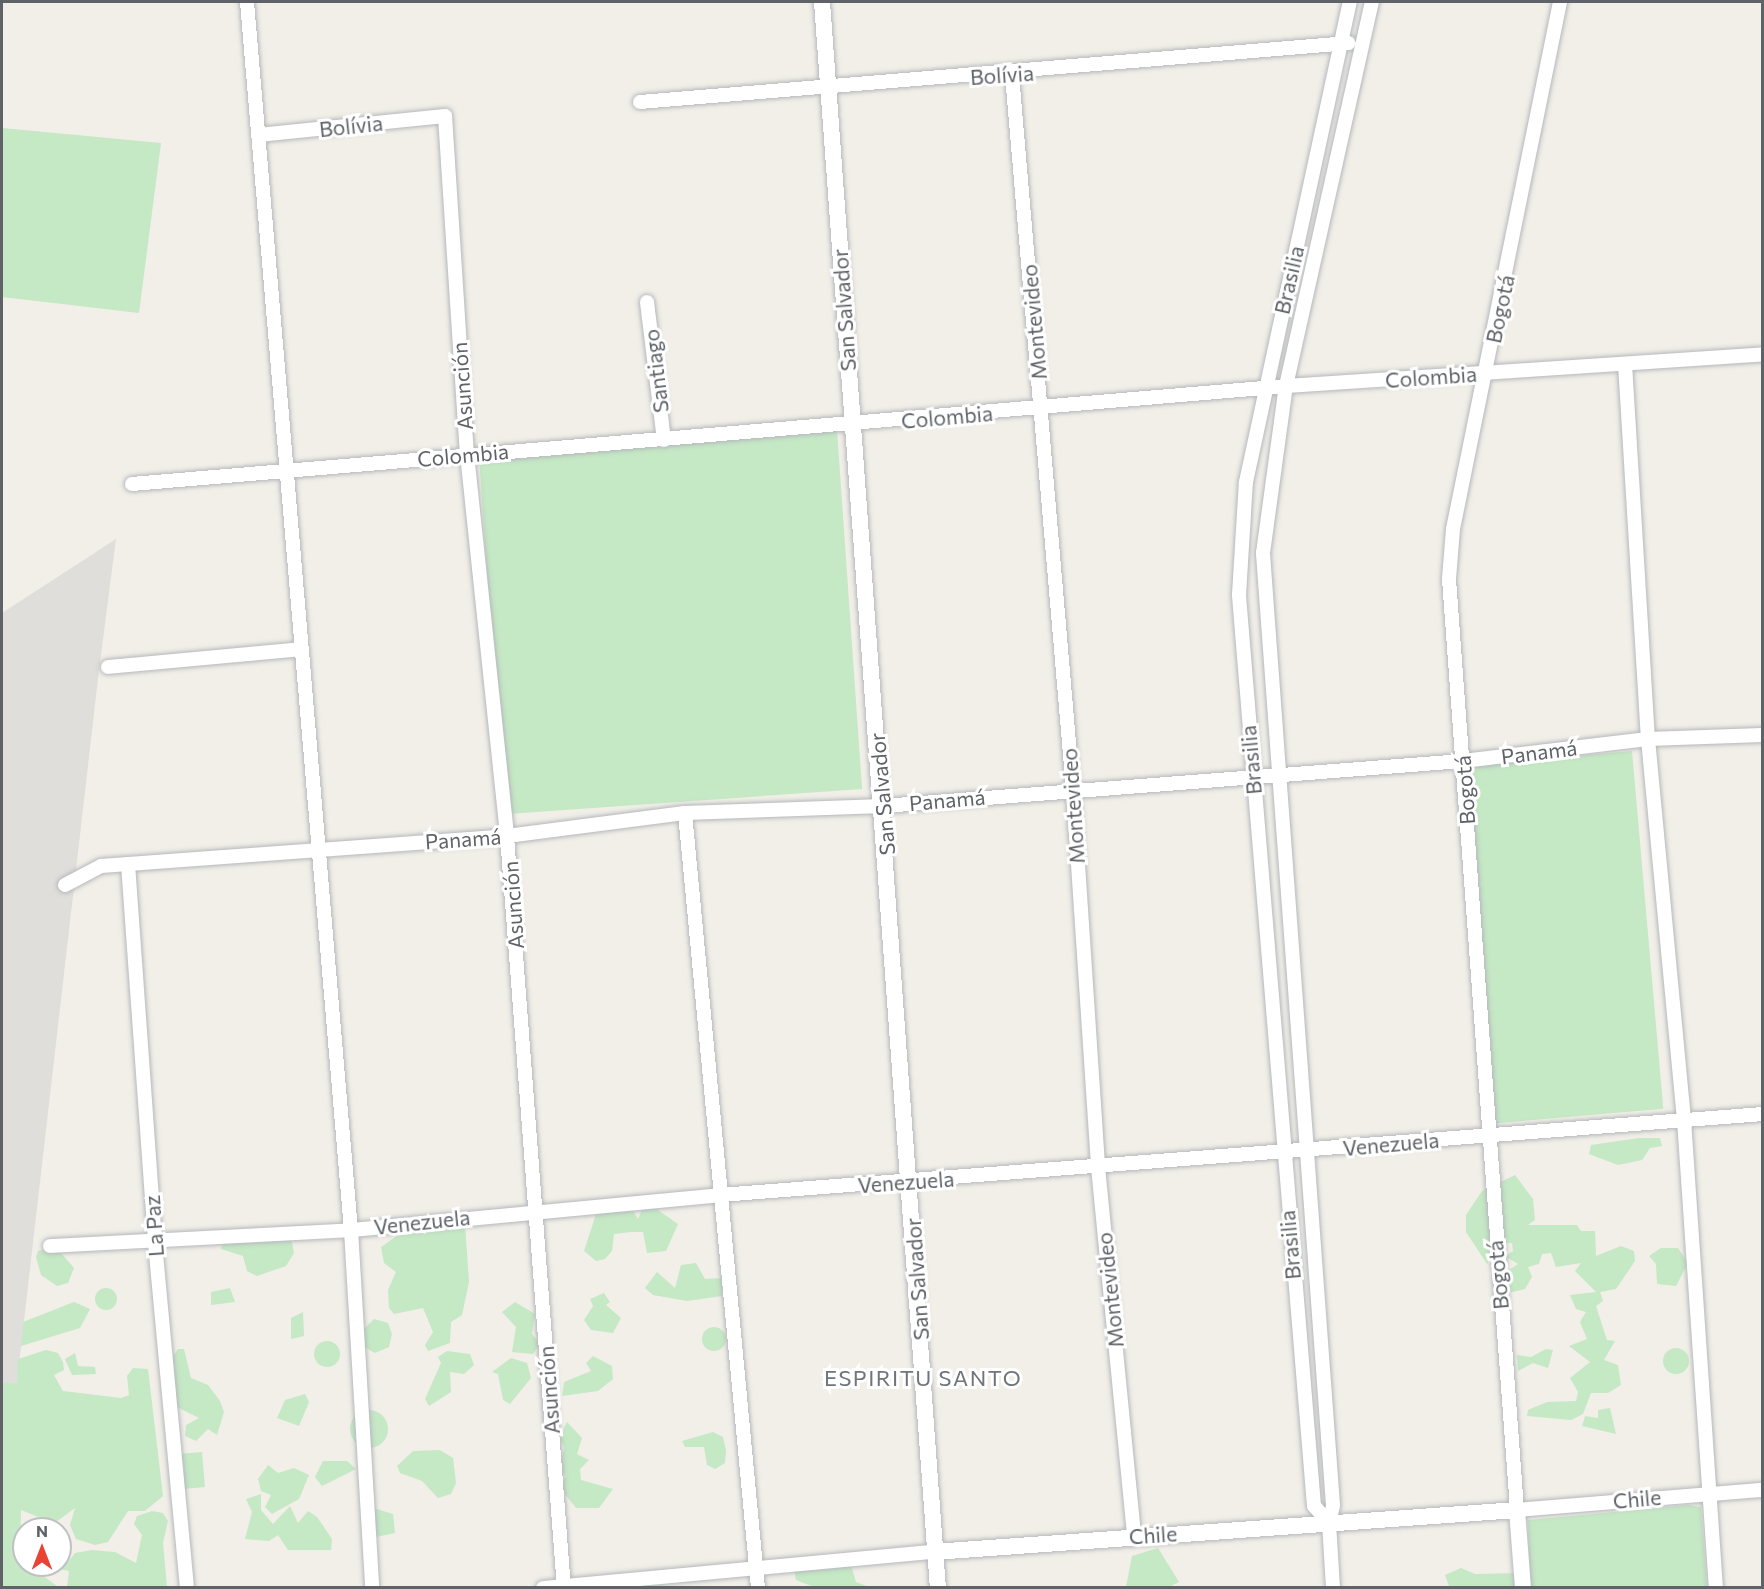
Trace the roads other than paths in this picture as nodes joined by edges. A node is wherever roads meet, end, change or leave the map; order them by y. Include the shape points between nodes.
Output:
1 (247, 2) edge
2 (822, 2) edge
3 (1350, 2) edge
4 (1372, 2) edge
5 (1560, 2) edge
6 (1342, 43) junction
7 (1364, 43) junction
8 (1012, 75) junction
9 (829, 86) junction
10 (640, 102) dead end
11 (445, 116) joint
12 (258, 135) junction
13 (1298, 240) junction
14 (1318, 245) junction
15 (647, 302) dead end
16 (1762, 354) edge
17 (1625, 364) junction
18 (1486, 374) junction
19 (1286, 386) junction
20 (1265, 389) junction
21 (1042, 409) junction
22 (851, 424) junction
23 (664, 440) junction
24 (467, 454) junction
25 (285, 472) junction
26 (132, 484) dead end
27 (301, 650) junction
28 (108, 667) dead end
29 (1762, 735) edge
30 (1648, 740) junction
31 (1463, 761) junction
32 (1277, 773) junction
33 (1251, 775) junction
34 (1073, 789) junction
35 (883, 806) junction
36 (685, 813) junction
37 (507, 836) junction
38 (318, 850) junction
39 (128, 864) junction
40 (65, 885) dead end
41 (1292, 970) junction
42 (1268, 971) junction
43 (1762, 1114) edge
44 (1684, 1120) junction
45 (1489, 1136) junction
46 (1304, 1151) junction
47 (1282, 1152) junction
48 (1098, 1167) junction
49 (911, 1182) junction
50 (720, 1195) junction
51 (535, 1210) junction
52 (351, 1230) junction
53 (155, 1243) junction
54 (50, 1246) dead end
55 (1319, 1340) junction
56 (1299, 1342) junction
57 (1328, 1442) junction
58 (1308, 1443) junction
59 (1762, 1490) edge
60 (1710, 1493) junction
61 (1517, 1510) junction
62 (1329, 1523) junction
63 (1134, 1537) junction
64 (934, 1552) junction
65 (756, 1570) junction
66 (564, 1586) edge
67 (187, 1587) edge
68 (372, 1587) edge
69 (543, 1587) edge
70 (758, 1587) edge
71 (938, 1587) edge
72 (1333, 1587) edge
73 (1523, 1587) edge
74 (1716, 1587) edge

1 - 12 street
2 - 9 street, San Salvador
3 - 6 street, Brasilia
4 - 7 street, Brasilia
5 - 18 street, Bogotá
6 - 7 street, Bolívia
6 - 8 street, Bolívia
6 - 13 street, Brasilia
7 - 14 street, Brasilia
8 - 9 street, Bolívia
8 - 21 street, Montevideo
9 - 10 street, Bolívia
9 - 22 street, San Salvador
11 - 12 street, Bolívia
11 - 24 street, Asunción
12 - 25 street
13 - 14 street
13 - 20 street, Brasilia
14 - 19 street, Brasilia
15 - 23 street, Santiago
16 - 17 street, Colombia
17 - 18 street, Colombia
17 - 30 street
18 - 19 street, Colombia
18 - 31 street, Bogotá via 1453,529 1449,579
19 - 20 street, Colombia
19 - 32 street, Brasilia via 1263,553
20 - 21 street, Colombia
20 - 33 street, Brasilia via 1241,520 1239,595
21 - 22 street, Colombia
21 - 34 street, Montevideo
22 - 23 street, Colombia
22 - 35 street, San Salvador
23 - 24 street, Colombia
24 - 25 street, Colombia
24 - 37 street, Asunción
25 - 26 street, Colombia
25 - 27 street
27 - 28 street
27 - 38 street
29 - 30 street, Panamá
30 - 31 street, Panamá
30 - 44 street
31 - 32 street, Panamá
31 - 45 street, Bogotá
32 - 33 street, Panamá
32 - 41 street, Brasilia
33 - 34 street, Panamá
33 - 42 street, Brasilia
34 - 35 street, Panamá
34 - 48 street, Montevideo
35 - 36 street, Panamá
35 - 49 street, San Salvador
36 - 37 street, Panamá
36 - 50 street
37 - 38 street, Panamá
37 - 51 street, Asunción
38 - 39 street, Panamá
38 - 52 street
39 - 40 street, Panamá via 94,868
39 - 53 street, La Paz
41 - 42 street
41 - 46 street, Brasilia
42 - 47 street, Brasilia
43 - 44 street, Venezuela
44 - 45 street, Venezuela
44 - 60 street
45 - 46 street, Venezuela
45 - 61 street, Bogotá
46 - 47 street, Venezuela
46 - 55 street, Brasilia
47 - 48 street, Venezuela
47 - 56 street, Brasilia
48 - 49 street, Venezuela
48 - 63 street, Montevideo
49 - 50 street, Venezuela
49 - 64 street, San Salvador
50 - 51 street, Venezuela
50 - 65 street
51 - 52 street, Venezuela
51 - 66 street, Asunción
52 - 53 street, Venezuela
52 - 68 street
53 - 54 street, Venezuela
53 - 67 street, La Paz
55 - 56 street
55 - 57 street, Brasilia
56 - 58 street, Brasilia
57 - 58 street
57 - 62 street, Brasilia via 1333,1505
58 - 62 street, Brasilia via 1314,1506
59 - 60 street, Chile
60 - 61 street, Chile
60 - 74 street
61 - 62 street, Chile
61 - 73 street, Bogotá
62 - 63 street, Chile
62 - 72 street, Brasilia
63 - 64 street, Chile
64 - 65 street, Chile
64 - 71 street, San Salvador
65 - 66 street, Chile
65 - 70 street
66 - 69 street, Chile

